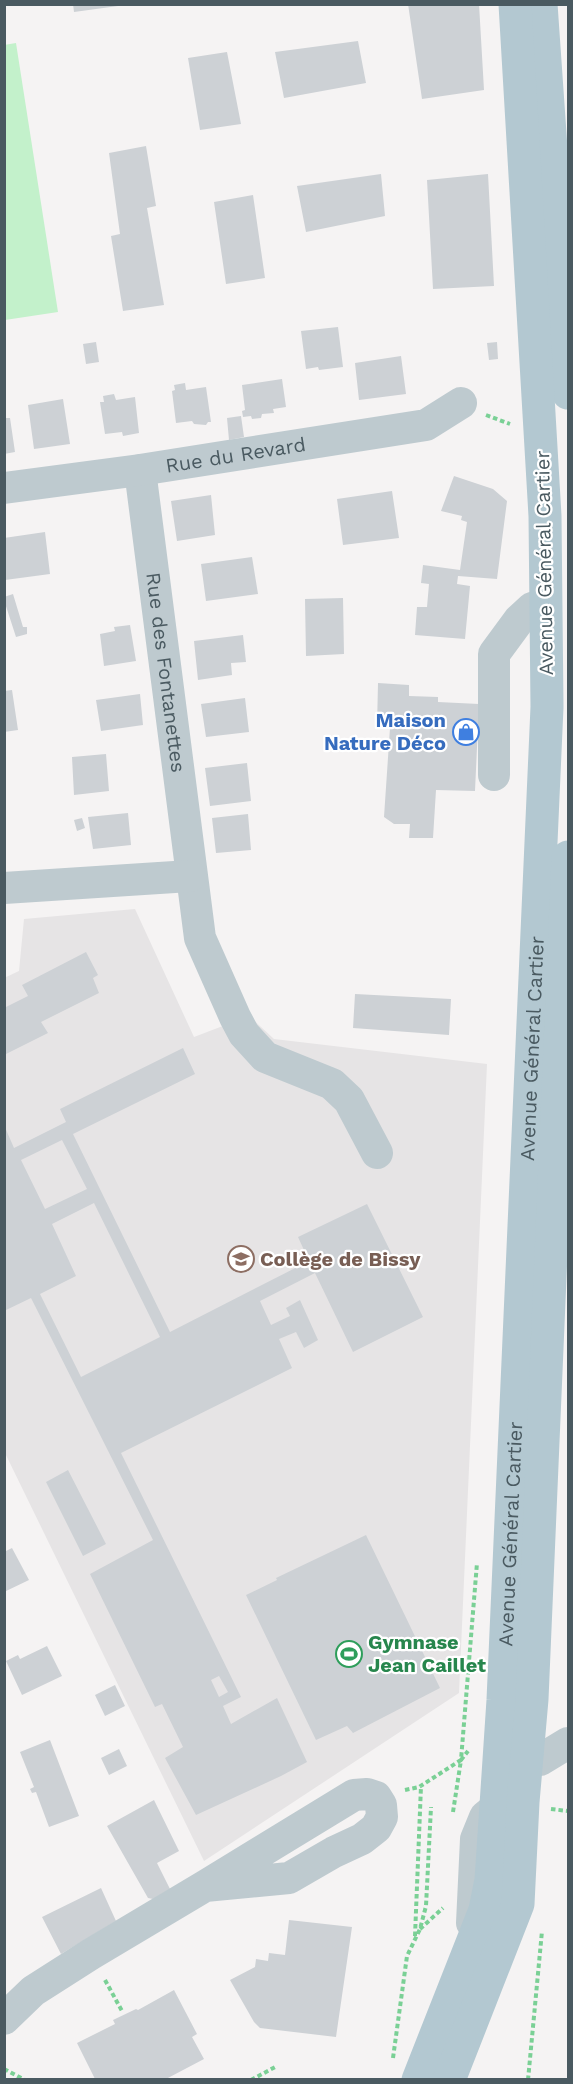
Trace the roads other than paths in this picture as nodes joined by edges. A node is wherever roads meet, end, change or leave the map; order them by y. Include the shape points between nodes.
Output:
1 (515, 4) edge
2 (540, 4) edge
3 (560, 143) edge
4 (568, 393) edge
5 (462, 403) dead end
6 (140, 470) junction
7 (4, 488) edge
8 (546, 605) junction
9 (494, 775) dead end
10 (568, 857) edge
11 (190, 876) junction
12 (4, 888) edge
13 (377, 1153) dead end
14 (568, 1743) edge
15 (513, 1757) junction
16 (495, 1808) junction
17 (205, 1886) junction
18 (496, 1924) junction
19 (470, 1948) junction
20 (4, 2019) edge
21 (405, 2074) edge
22 (449, 2079) edge

1 - 8 main road, Avenue Général Cartier via 544,505
2 - 3 main road
3 - 4 main road
5 - 6 street, Rue du Revard via 426,425
6 - 7 street, Rue du Revard
6 - 11 street, Rue des Fontanettes
8 - 9 street via 532,608 519,620 494,654
8 - 15 main road, Avenue Général Cartier via 547,707
10 - 15 main road, Avenue Général Cartier via 532,1699
11 - 12 street
11 - 13 street, Rue des Fontanettes via 200,938 244,1034 265,1057 332,1084 349,1100
14 - 15 street via 540,1760
15 - 16 main road, Avenue Général Cartier
15 - 18 main road, Avenue Général Cartier via 518,1904
16 - 18 main road, Avenue Général Cartier via 491,1880
16 - 19 street via 485,1817 476,1839
17 - 17 street via 354,1795 367,1794 381,1804 382,1817 376,1828 289,1878
17 - 20 street via 33,1991
18 - 19 main road, Avenue Général Cartier
18 - 22 main road, Avenue Général Cartier
19 - 21 main road, Avenue Général Cartier

